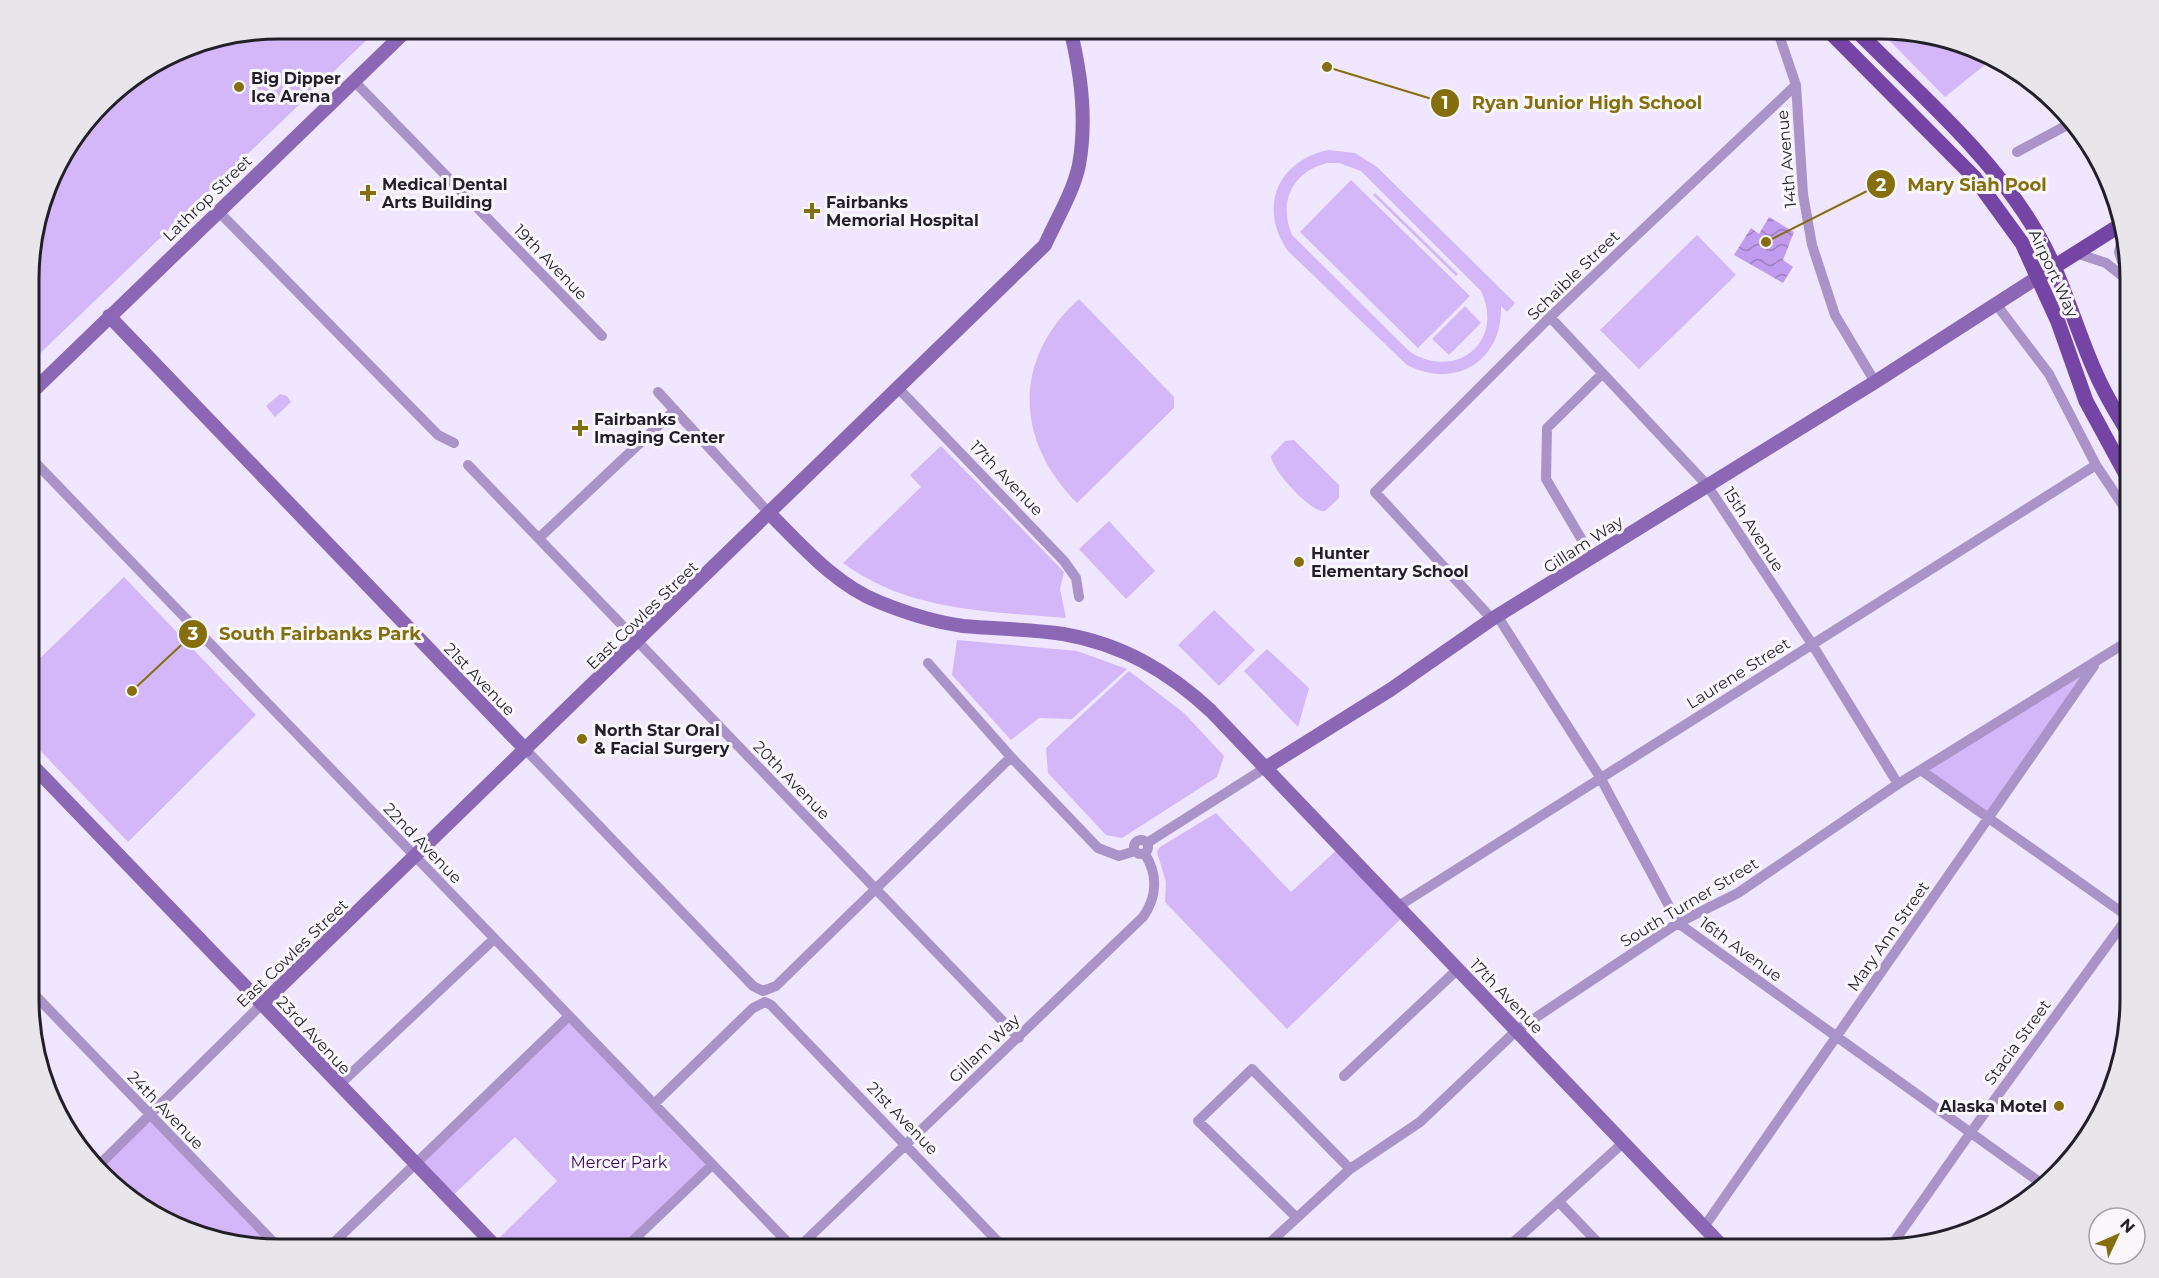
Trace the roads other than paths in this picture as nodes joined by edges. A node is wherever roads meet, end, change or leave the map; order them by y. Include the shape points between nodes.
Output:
1 (391, 39) edge
2 (1073, 39) edge
3 (1781, 39) edge
4 (1838, 39) edge
5 (1866, 39) edge
6 (353, 80) junction
7 (1796, 85) junction
8 (2065, 126) edge
9 (2017, 152) dead end
10 (218, 211) junction
11 (2114, 229) edge
12 (2076, 253) junction
13 (2053, 267) junction
14 (2120, 274) edge
15 (2038, 277) junction
16 (1996, 304) junction
17 (109, 316) junction
18 (1550, 317) junction
19 (602, 336) dead end
20 (1602, 374) junction
21 (1875, 382) junction
22 (39, 385) edge
23 (898, 388) junction
24 (658, 392) dead end
25 (675, 410) junction
26 (2120, 419) edge
27 (454, 442) dead end
28 (2120, 464) edge
29 (468, 465) dead end
30 (2096, 465) junction
31 (39, 466) edge
32 (1707, 485) junction
33 (1375, 492) joint
34 (2120, 501) edge
35 (770, 514) junction
36 (539, 538) junction
37 (1592, 557) junction
38 (1079, 597) dead end
39 (1495, 618) junction
40 (639, 642) junction
41 (1812, 644) junction
42 (2120, 646) edge
43 (2096, 662) junction
44 (928, 663) dead end
45 (526, 750) junction
46 (1011, 757) junction
47 (1265, 768) junction
48 (1922, 771) junction
49 (39, 772) edge
50 (1600, 777) junction
51 (1898, 784) junction
52 (1989, 818) junction
53 (1142, 849) junction
54 (416, 857) junction
55 (876, 889) junction
56 (1397, 907) junction
57 (2120, 910) edge
58 (1678, 923) junction
59 (2120, 928) edge
60 (494, 939) junction
61 (1458, 969) junction
62 (39, 999) edge
63 (262, 1004) junction
64 (569, 1016) junction
65 (1517, 1030) junction
66 (1836, 1036) junction
67 (1019, 1038) junction
68 (1344, 1076) dead end
69 (339, 1085) junction
70 (654, 1104) junction
71 (150, 1115) junction
72 (1971, 1132) junction
73 (1624, 1142) junction
74 (906, 1146) junction
75 (103, 1161) edge
76 (712, 1164) junction
77 (418, 1165) junction
78 (1350, 1169) junction
79 (2037, 1180) edge
80 (1560, 1203) junction
81 (1297, 1218) junction
82 (1704, 1227) junction
83 (637, 1237) edge
84 (269, 1238) edge
85 (1897, 1238) edge
86 (339, 1239) edge
87 (488, 1239) edge
88 (785, 1239) edge
89 (806, 1239) edge
90 (995, 1239) edge
91 (1274, 1239) edge
92 (1518, 1239) edge
93 (1594, 1239) edge
94 (1715, 1239) edge

1 - 6 street, Lathrop Street
2 - 23 street, East Cowles Street via 1083,120 1079,165 1045,245
3 - 7 street, 14th Avenue
4 - 15 main road, Airport Way via 1974,177 2022,243
5 - 13 main road, Airport Way via 1993,171 2038,235
6 - 10 street, Lathrop Street
6 - 19 street, 19th Avenue
7 - 18 street, Schaible Street
7 - 21 street, 14th Avenue via 1803,194 1812,245 1835,315
8 - 9 street
10 - 17 street, Lathrop Street
10 - 27 street via 438,435
11 - 12 main road
12 - 13 main road
12 - 14 street via 2106,263
13 - 15 main road
13 - 26 main road, Airport Way via 2093,368
15 - 16 street, Gillam Way
15 - 28 main road, Airport Way via 2086,401
16 - 21 street, Gillam Way
16 - 30 street via 2049,374
17 - 22 street, Lathrop Street
17 - 45 street, 21st Avenue
18 - 20 street, 15th Avenue
18 - 33 street, Schaible Street
20 - 32 street, 15th Avenue
20 - 37 street via 1547,428 1546,479
21 - 32 street, Gillam Way
23 - 35 street, East Cowles Street
23 - 38 street, 17th Avenue via 1064,561 1076,578
24 - 25 street
25 - 35 street
25 - 36 street
29 - 36 street, 20th Avenue
30 - 34 street
30 - 41 street, Laurene Street
31 - 54 street, 22nd Avenue
32 - 37 street, Gillam Way
32 - 41 street, 15th Avenue
33 - 39 street, 16th Avenue
35 - 40 street, East Cowles Street
35 - 47 street, 17th Avenue via 830,572 877,602 962,626 1065,634 1134,655 1190,692
36 - 40 street, 20th Avenue
37 - 39 street, Gillam Way
39 - 47 street, Gillam Way
39 - 50 street, 16th Avenue
40 - 45 street, East Cowles Street
40 - 55 street, 20th Avenue
41 - 50 street, Laurene Street
41 - 51 street, 15th Avenue
42 - 43 street, South Turner Street
43 - 48 street, South Turner Street
43 - 52 street, Mary Ann Street
44 - 46 street
45 - 54 street, East Cowles Street
45 - 55 street, 21st Avenue via 763,992 776,986
46 - 53 street via 1102,851 1119,856
46 - 55 street
47 - 53 street, Gillam Way
47 - 56 street, 17th Avenue
48 - 51 street, South Turner Street
48 - 52 street
49 - 63 street, 23rd Avenue
50 - 56 street, Laurene Street
50 - 58 street, 16th Avenue
51 - 58 street, South Turner Street via 1738,893
52 - 57 street
52 - 66 street, Mary Ann Street
53 - 67 street, Gillam Way via 1155,884 1143,917
54 - 60 street, 22nd Avenue
54 - 63 street, East Cowles Street
55 - 67 street, 20th Avenue
56 - 61 street, 17th Avenue
58 - 65 street, South Turner Street
58 - 66 street, 16th Avenue
59 - 72 street, Stacia Street
60 - 64 street, 22nd Avenue
60 - 69 street
61 - 65 street, 17th Avenue
61 - 68 street
62 - 71 street, 24th Avenue
63 - 69 street, 23rd Avenue
63 - 71 street, East Cowles Street
64 - 70 street, 22nd Avenue
64 - 77 street
65 - 73 street, 17th Avenue
65 - 78 street, South Turner Street via 1420,1122
66 - 72 street, 16th Avenue
66 - 82 street, Mary Ann Street
67 - 74 street, Gillam Way
69 - 77 street, 23rd Avenue
70 - 74 street, 21st Avenue via 753,1008 765,1002
70 - 76 street, 22nd Avenue
71 - 75 street, East Cowles Street
71 - 84 street, 24th Avenue
72 - 79 street, 16th Avenue
72 - 85 street, Stacia Street
73 - 80 street
73 - 82 street, 17th Avenue
74 - 89 street, Gillam Way
74 - 90 street, 21st Avenue
76 - 83 street
76 - 88 street, 22nd Avenue
77 - 86 street
77 - 87 street, 23rd Avenue
78 - 81 street, South Turner Street
78 - 81 street via 1252,1070 1198,1121
80 - 92 street
80 - 93 street
81 - 91 street, South Turner Street
82 - 94 street, 17th Avenue

